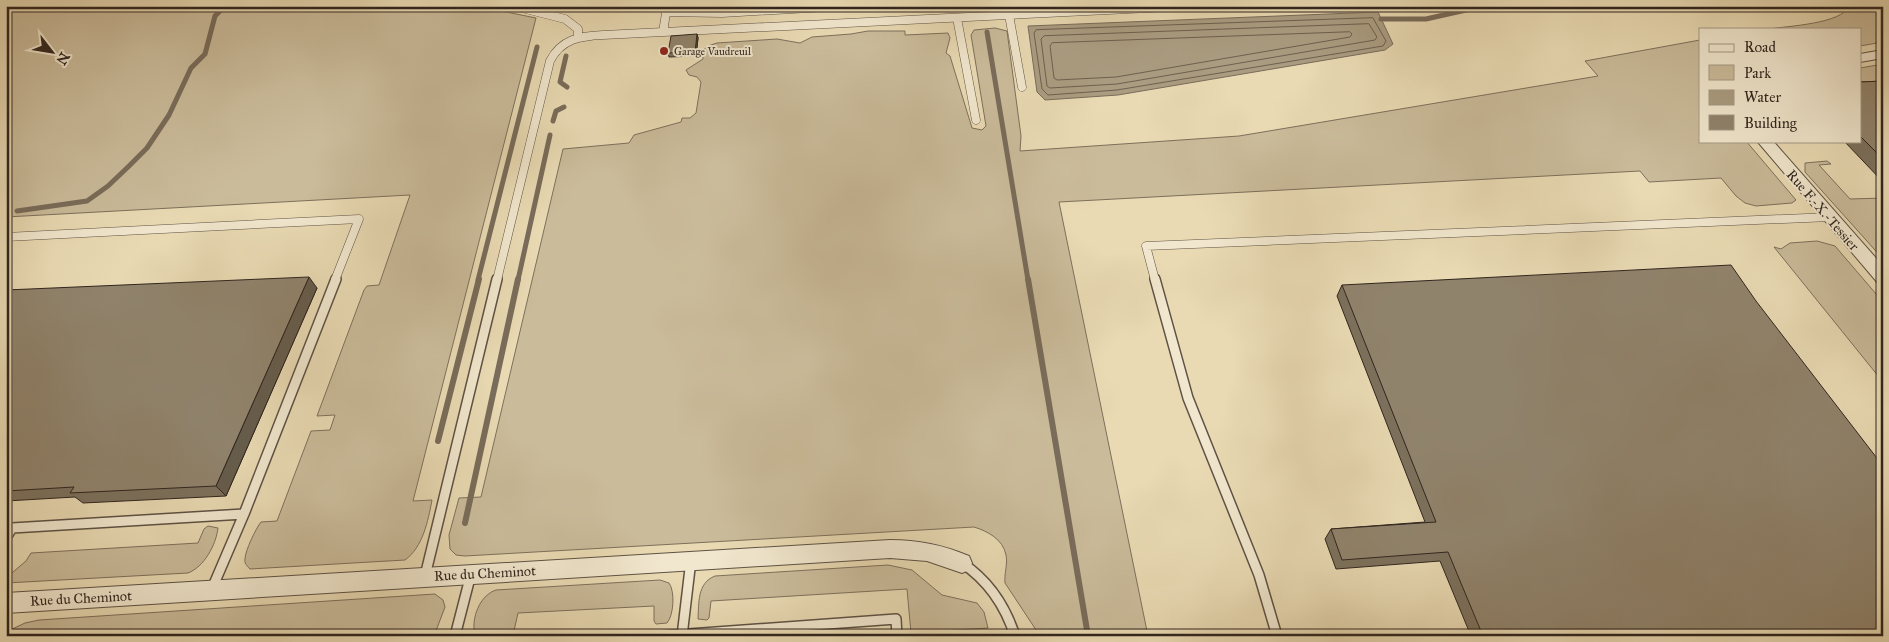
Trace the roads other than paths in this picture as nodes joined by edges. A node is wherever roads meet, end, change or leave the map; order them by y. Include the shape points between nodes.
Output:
1 (514, 6) edge
2 (844, 6) edge
3 (1190, 6) edge
4 (1557, 6) edge
5 (1582, 6) edge
6 (667, 9) edge
7 (1009, 15) junction
8 (957, 18) junction
9 (663, 32) junction
10 (578, 37) junction
11 (1883, 54) edge
12 (1862, 58) edge
13 (1022, 87) dead end
14 (976, 120) dead end
15 (1765, 142) edge
16 (1830, 217) junction
17 (6, 236) edge
18 (1883, 278) edge
19 (244, 514) junction
20 (9, 528) edge
21 (6, 538) edge
22 (691, 560) junction
23 (962, 563) joint
24 (471, 574) junction
25 (425, 576) junction
26 (211, 591) junction
27 (6, 602) edge
28 (682, 635) edge
29 (455, 636) edge
30 (660, 636) edge
31 (897, 636) edge
32 (1015, 636) edge
33 (1277, 636) edge

1 - 10 lane via 565,19 578,29
2 - 6 lane via 722,13
3 - 7 lane
4 - 5 lane
6 - 9 lane
7 - 8 lane
7 - 13 lane
8 - 9 lane
8 - 14 lane
9 - 10 lane
10 - 25 lane via 556,49 550,61
11 - 12 street
15 - 16 street, Rue F.-X.-Tessier
16 - 18 street, Rue F.-X.-Tessier
16 - 33 lane via 1146,246 1188,398 1259,575
17 - 19 lane via 359,219
19 - 20 lane
19 - 26 lane
20 - 21 lane
22 - 23 street, Rue du Cheminot via 912,549 943,554
22 - 24 street, Rue du Cheminot
22 - 28 lane
23 - 32 lane via 979,574 996,596
24 - 25 street, Rue du Cheminot
24 - 29 lane
25 - 26 street, Rue du Cheminot
26 - 27 street, Rue du Cheminot
28 - 30 lane
28 - 31 lane via 896,619

